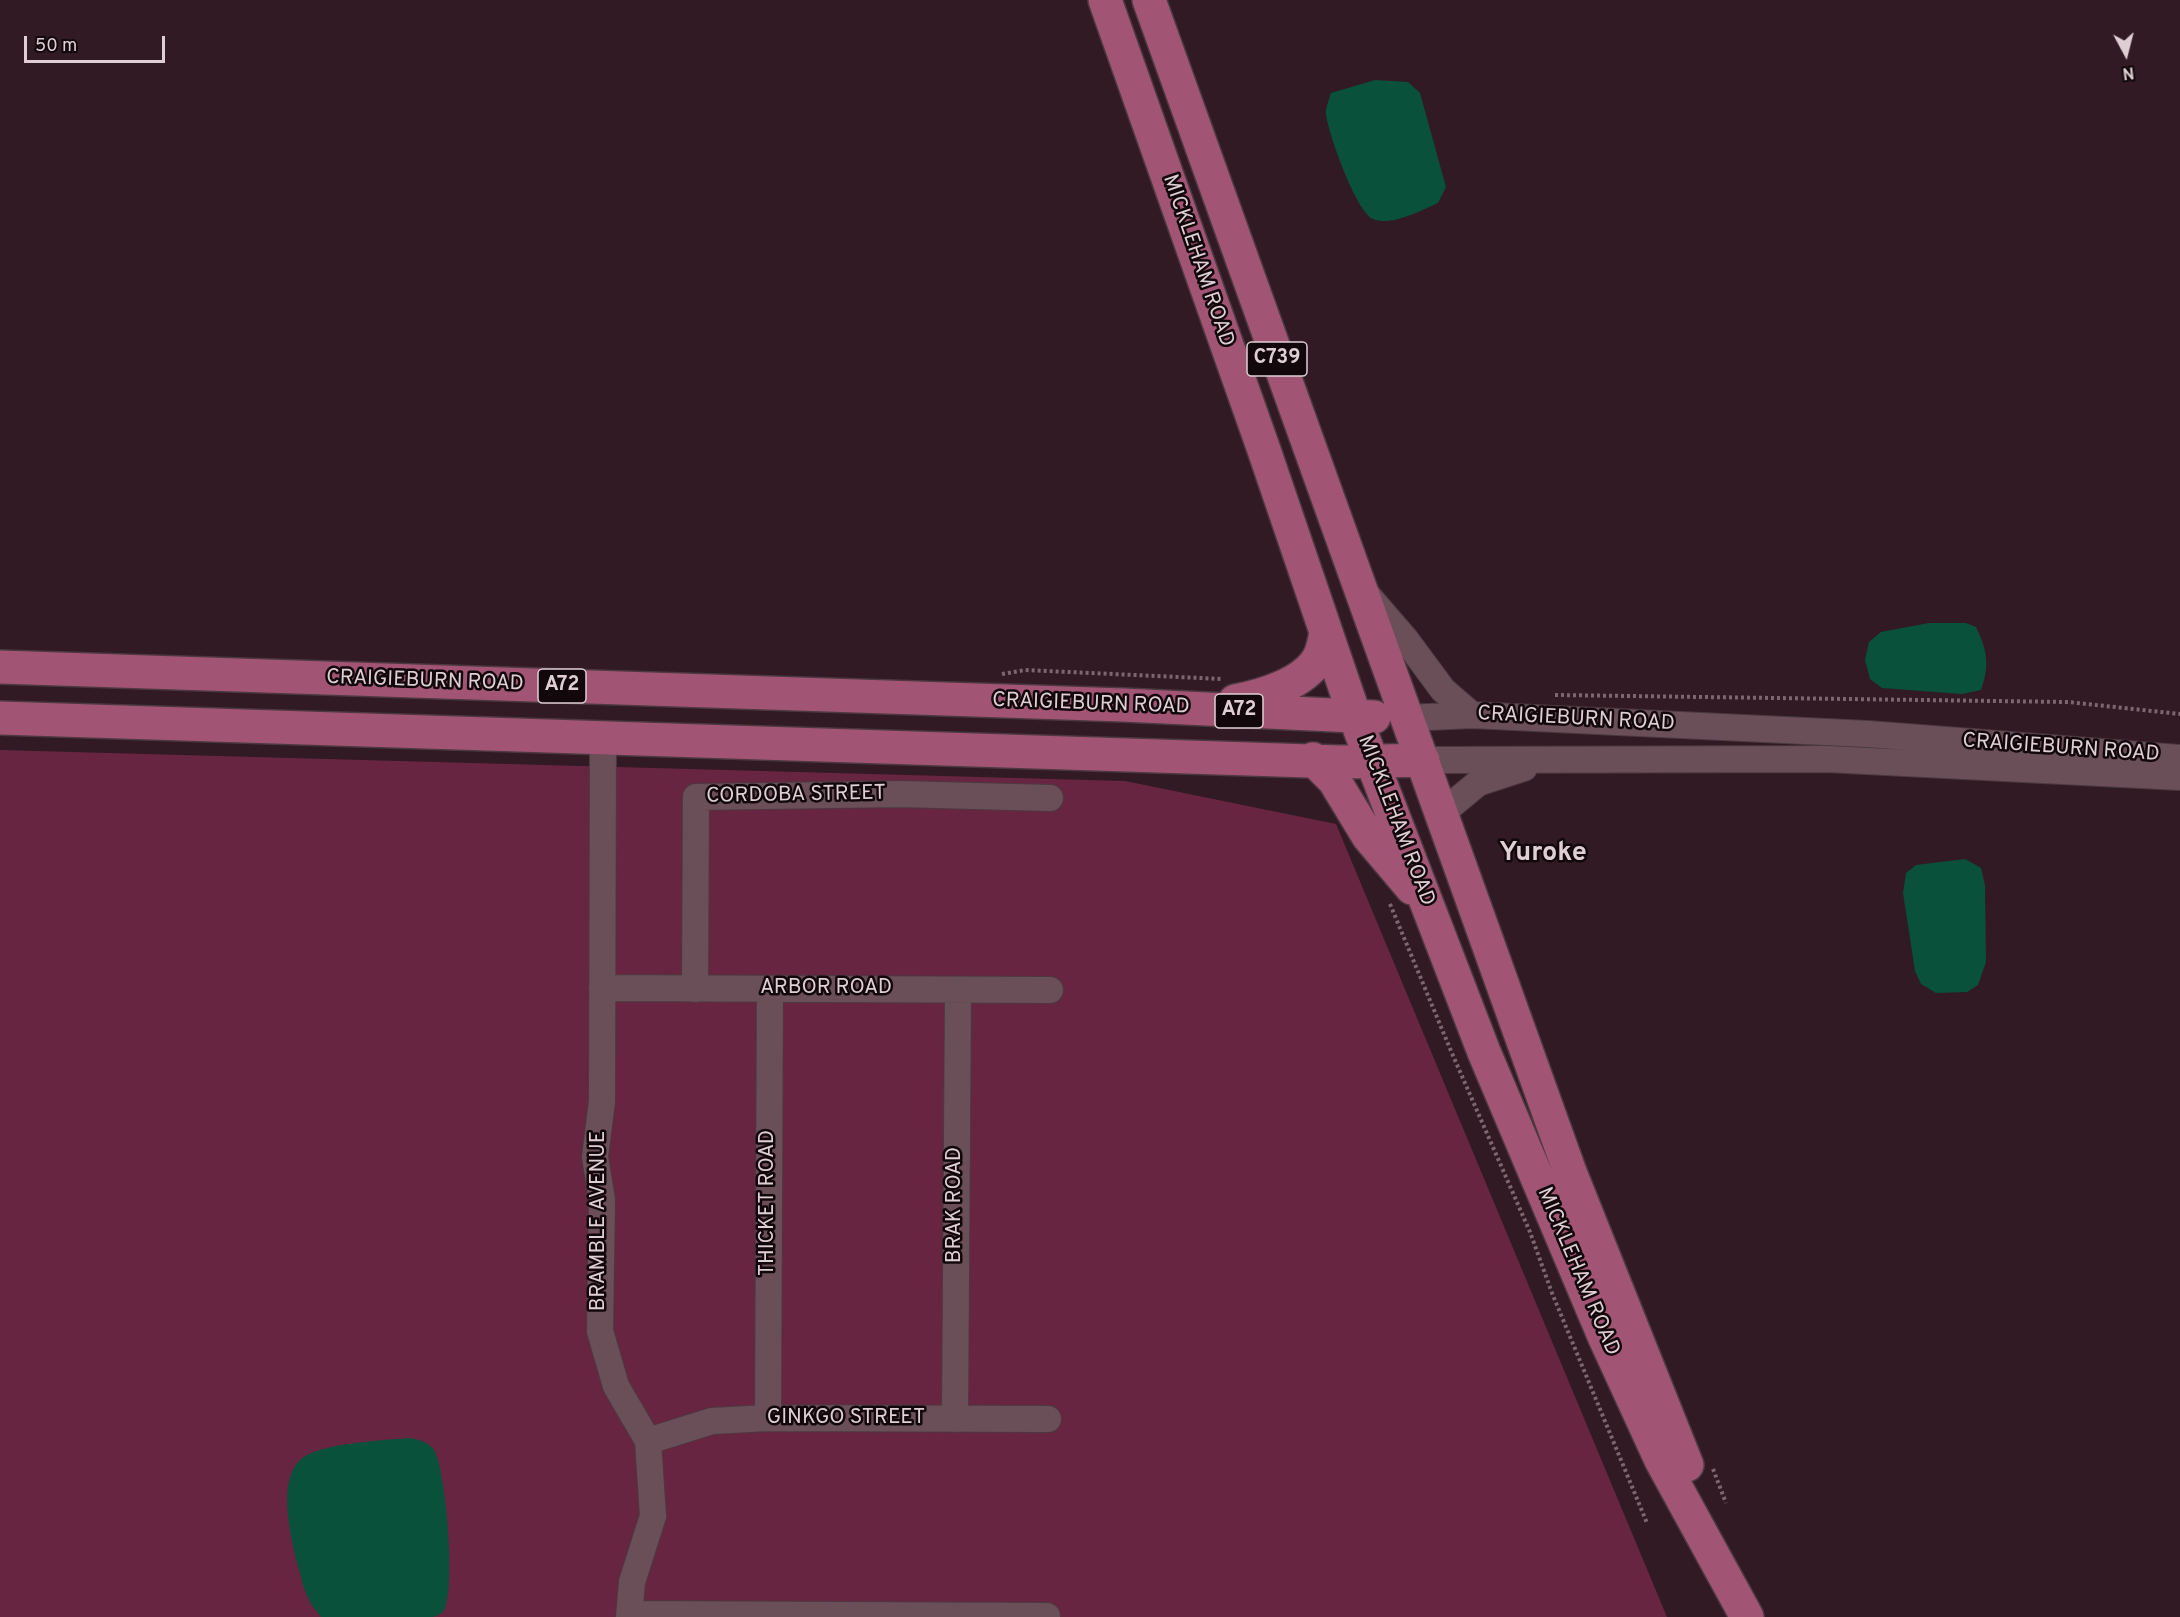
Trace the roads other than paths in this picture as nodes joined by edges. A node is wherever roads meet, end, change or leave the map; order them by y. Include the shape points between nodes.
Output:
1 (1106, 0) edge
2 (1149, 0) edge
3 (1358, 584) junction
4 (1326, 632) junction
5 (0, 667) edge
6 (1192, 709) junction
7 (1472, 715) junction
8 (1355, 717) junction
9 (0, 718) edge
10 (1407, 718) junction
11 (603, 739) junction
12 (2063, 749) junction
13 (2180, 758) edge
14 (1313, 759) junction
15 (1423, 760) junction
16 (1553, 760) junction
17 (1373, 761) junction
18 (2180, 765) edge
19 (2180, 777) edge
20 (1050, 798) dead end
21 (1442, 813) junction
22 (1428, 908) junction
23 (602, 988) junction
24 (695, 989) junction
25 (770, 989) junction
26 (958, 990) junction
27 (1050, 990) dead end
28 (768, 1418) junction
29 (955, 1419) junction
30 (1048, 1419) dead end
31 (648, 1442) junction
32 (630, 1615) edge
33 (954, 1616) edge
34 (1047, 1616) edge
35 (1747, 1617) edge

1 - 4 main road, MICKLEHAM ROAD / C739
2 - 3 main road, MICKLEHAM ROAD / C739
3 - 7 street via 1443,690
3 - 10 main road, MICKLEHAM ROAD / C739
4 - 6 main road via 1318,661 1288,684 1262,695
4 - 8 main road, MICKLEHAM ROAD / C739
5 - 6 main road, CRAIGIEBURN ROAD / A72
6 - 8 main road, CRAIGIEBURN ROAD / A72
7 - 10 street, CRAIGIEBURN ROAD
7 - 12 street, CRAIGIEBURN ROAD via 1868,734
8 - 10 main road, CRAIGIEBURN ROAD / A72
8 - 17 main road, MICKLEHAM ROAD / C739
9 - 11 main road, CRAIGIEBURN ROAD / A72
10 - 15 main road, MICKLEHAM ROAD / C739
11 - 14 main road, CRAIGIEBURN ROAD / A72
11 - 23 street, BRAMBLE AVENUE
12 - 13 street, CRAIGIEBURN ROAD
12 - 18 street
14 - 17 main road, CRAIGIEBURN ROAD / A72
14 - 22 main road via 1334,780 1368,836
15 - 16 street, CRAIGIEBURN ROAD
15 - 17 main road, CRAIGIEBURN ROAD / A72
15 - 21 main road, MICKLEHAM ROAD / C739
16 - 19 street, CRAIGIEBURN ROAD via 1827,759
16 - 21 street via 1478,783
17 - 22 main road, MICKLEHAM ROAD / C739
20 - 24 street, CORDOBA STREET via 900,794 696,797
21 - 35 main road, MICKLEHAM ROAD / C739 via 1570,1172
22 - 35 main road, MICKLEHAM ROAD / C739 via 1604,1336 1661,1460
23 - 24 street, ARBOR ROAD
23 - 31 street, BRAMBLE AVENUE via 602,1101 596,1158 602,1200 600,1331 616,1386
24 - 25 street, ARBOR ROAD
25 - 26 street, ARBOR ROAD
25 - 28 street, THICKET ROAD
26 - 27 street, ARBOR ROAD
26 - 29 street, BRAK ROAD
28 - 29 street, GINKGO STREET
28 - 31 street, GINKGO STREET via 712,1421
29 - 30 street, GINKGO STREET
31 - 32 street, BRAMBLE AVENUE via 652,1516 632,1582
32 - 33 street
33 - 34 street

